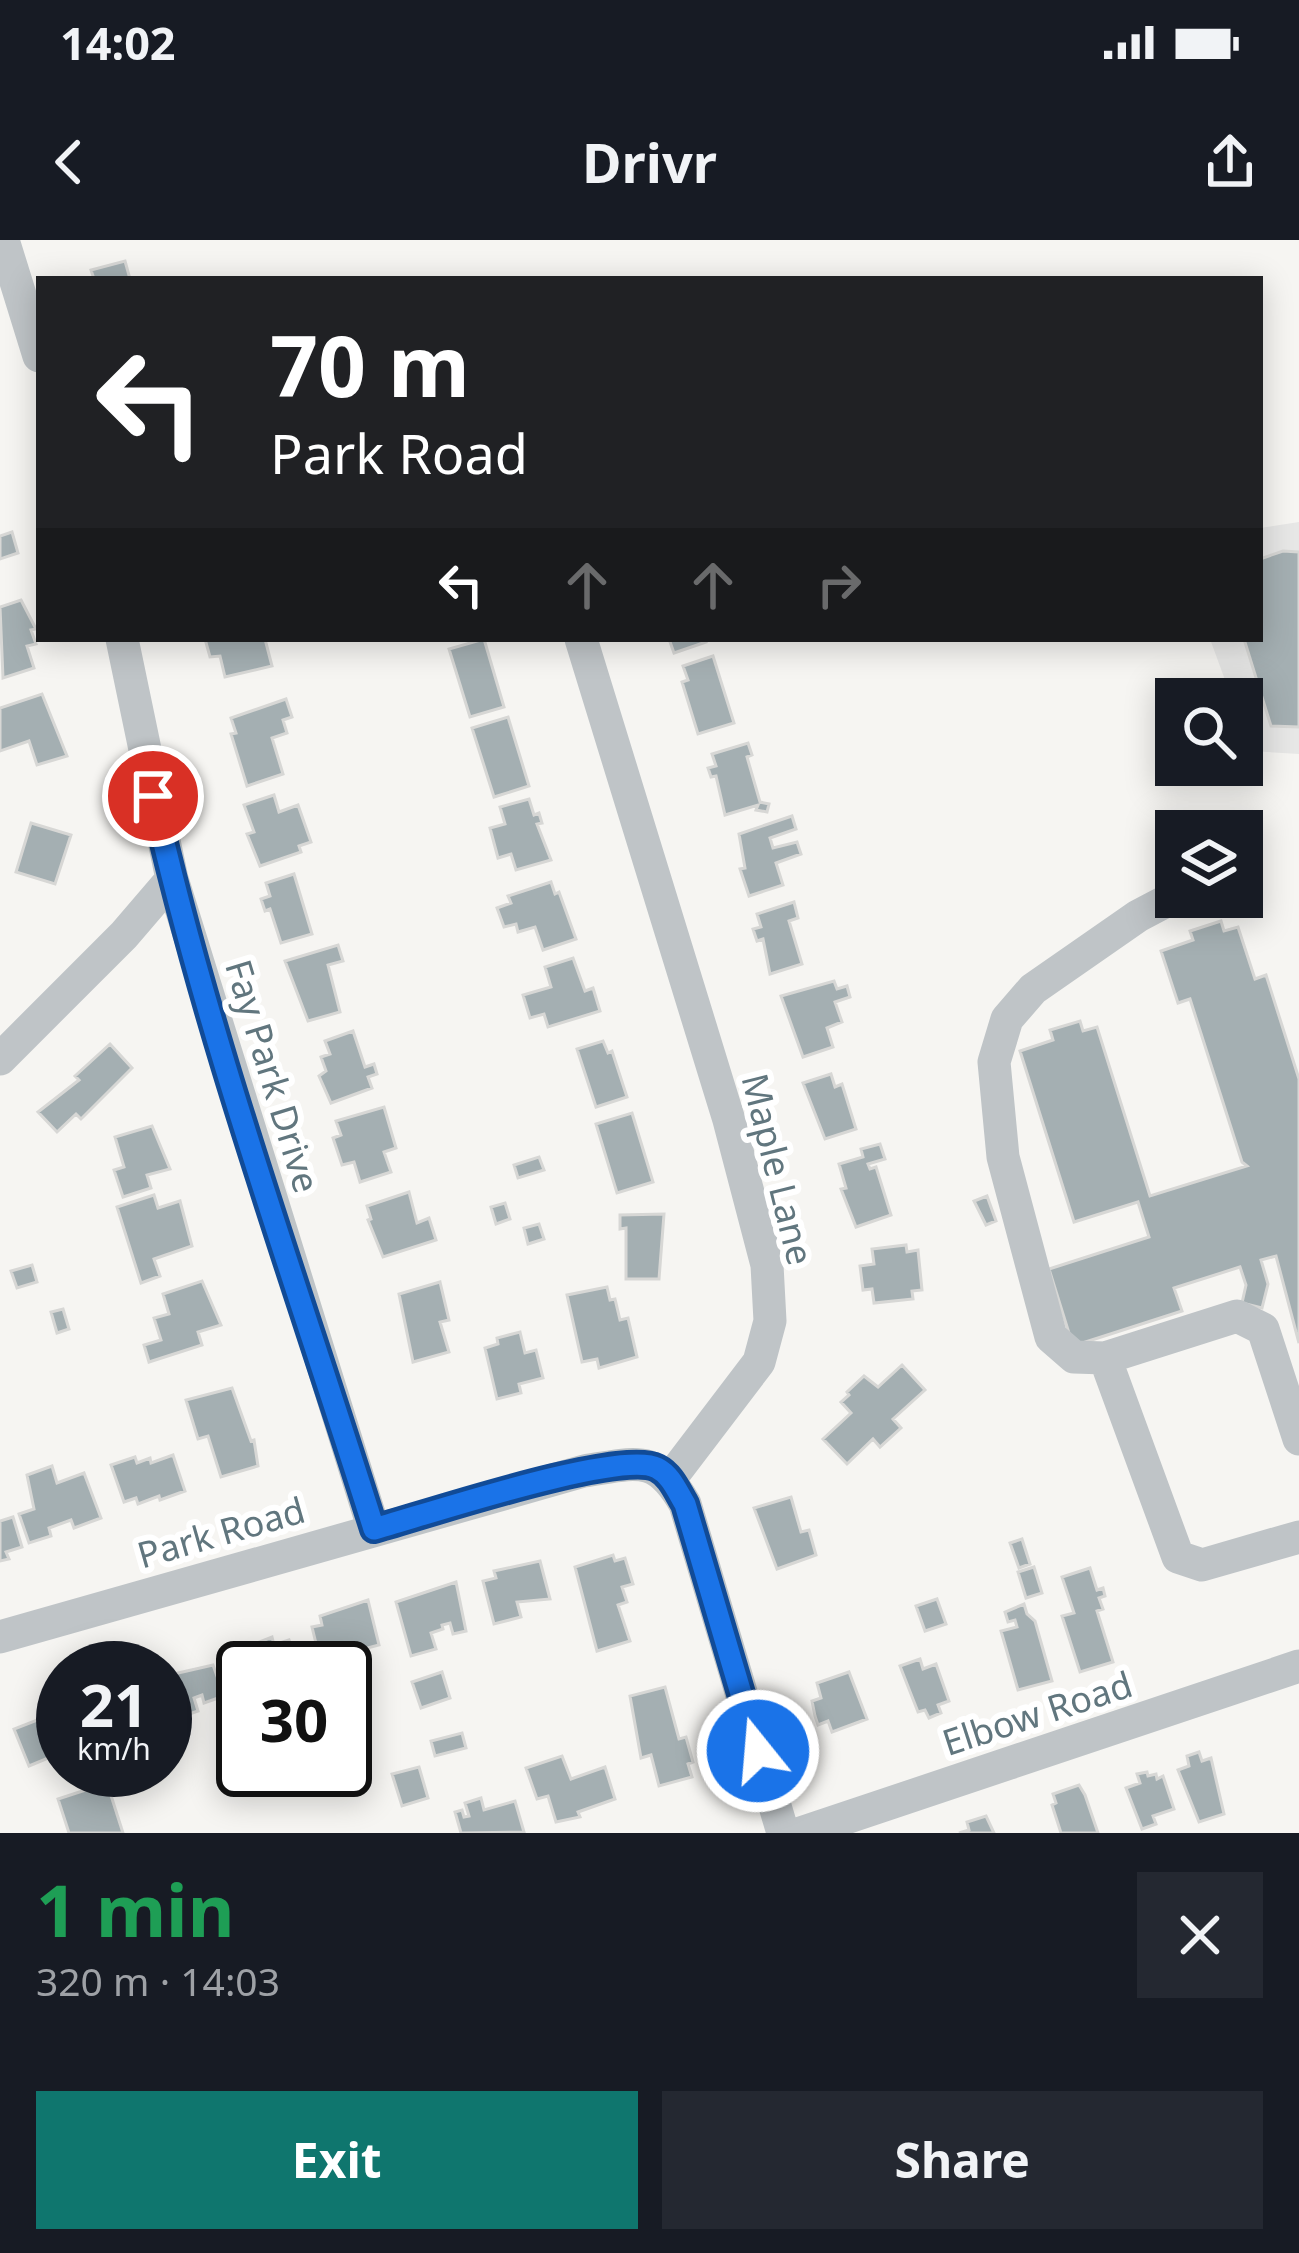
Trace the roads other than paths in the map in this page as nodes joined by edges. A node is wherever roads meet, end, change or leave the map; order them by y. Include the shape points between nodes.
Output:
1 (3, 240) edge
2 (36, 346) edge
3 (123, 642) edge
4 (581, 642) edge
5 (172, 879) junction
6 (1155, 907) edge
7 (0, 1058) edge
8 (1105, 1358) junction
9 (1299, 1439) edge
10 (670, 1479) junction
11 (374, 1529) junction
12 (1299, 1537) edge
13 (0, 1637) edge
14 (1299, 1666) edge
15 (783, 1833) edge
16 (801, 1833) edge

1 - 2 street
3 - 5 street, Fay Park Drive
4 - 10 street, Maple Lane via 767,1265 770,1321 759,1362
5 - 7 street
5 - 11 street, Fay Park Drive
6 - 8 street via 1033,989 1007,1019 994,1062 1003,1156 1051,1337 1074,1358
8 - 9 street via 1237,1316 1263,1329
8 - 12 street via 1178,1557 1202,1565
10 - 11 street, Park Road via 636,1463 602,1468
10 - 15 street via 685,1504
11 - 13 street, Park Road
14 - 16 street, Elbow Road

